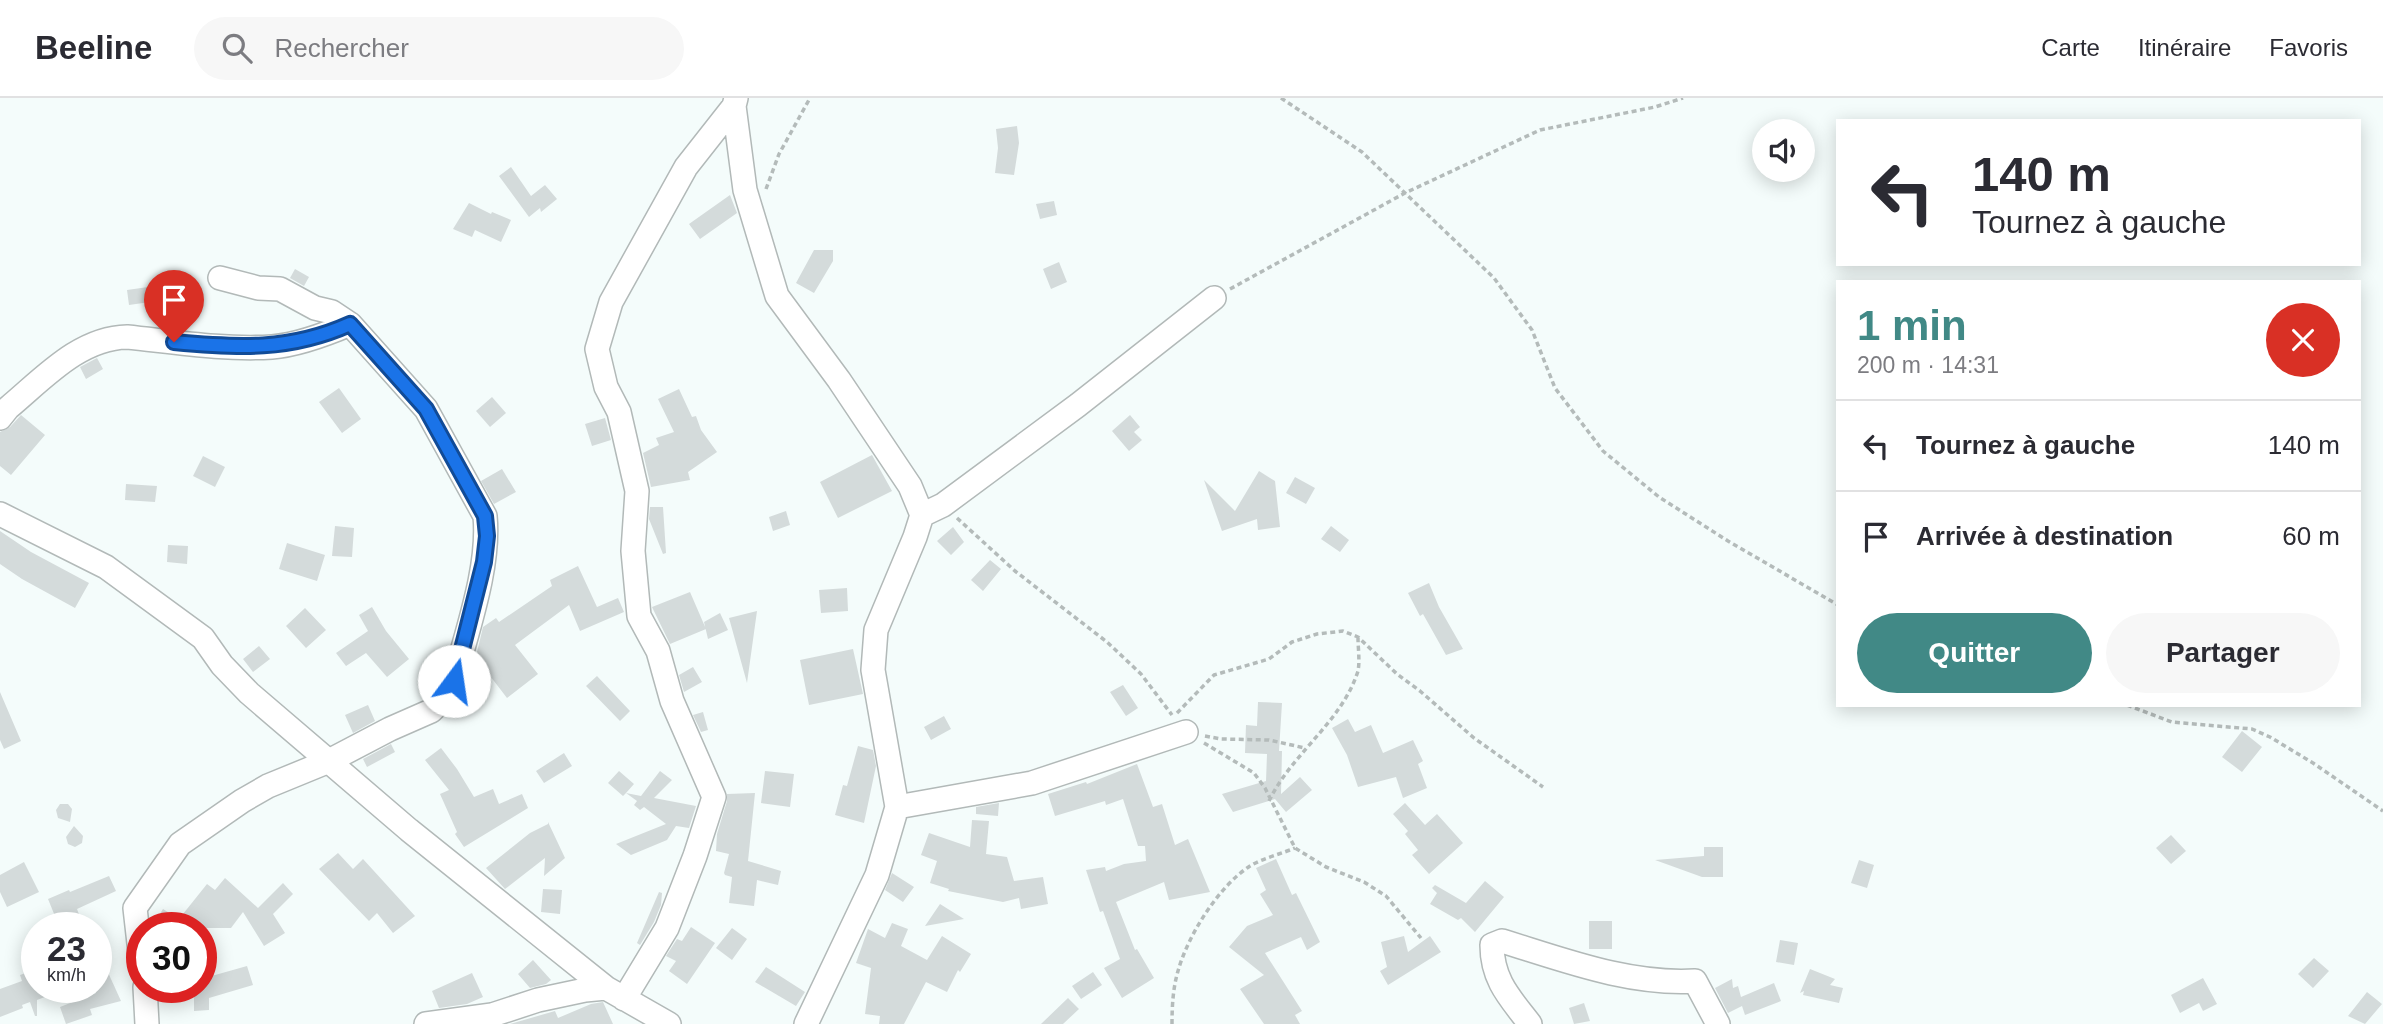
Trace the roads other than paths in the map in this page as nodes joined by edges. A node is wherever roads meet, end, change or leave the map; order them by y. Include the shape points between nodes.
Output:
1 (735, 102) edge
2 (220, 278) dead end
3 (1214, 299) road end
4 (350, 324) junction
5 (0, 418) edge
6 (0, 514) edge
7 (922, 515) junction
8 (1180, 724) road end
9 (329, 761) junction
10 (897, 807) junction
11 (135, 912) edge
12 (615, 993) junction
13 (146, 1003) edge
14 (147, 1024) edge
15 (426, 1024) edge
16 (669, 1024) edge
17 (806, 1024) edge
18 (1530, 1024) edge
19 (1718, 1024) edge

1 - 7 street via 745,190 776,296 911,486
1 - 12 street via 680,179 611,302 597,349 606,387 619,412 637,491 633,551 639,615 658,651 672,701 714,797 667,928
2 - 4 street via 280,289
3 - 7 street via 943,505
4 - 5 street via 275,346 127,337 96,341 71,355
4 - 9 street via 426,409 477,499 487,536 454,681 444,698 431,711
6 - 9 street via 106,567 203,638 249,693
7 - 10 street via 876,630 873,670
8 - 10 street via 1032,783
9 - 11 street via 250,796 180,844
9 - 12 street via 409,831
10 - 17 street via 877,875
12 - 15 street via 585,990 492,1015
12 - 16 street
13 - 14 street
18 - 19 street via 1497,978 1492,952 1496,942 1593,970 1695,981

